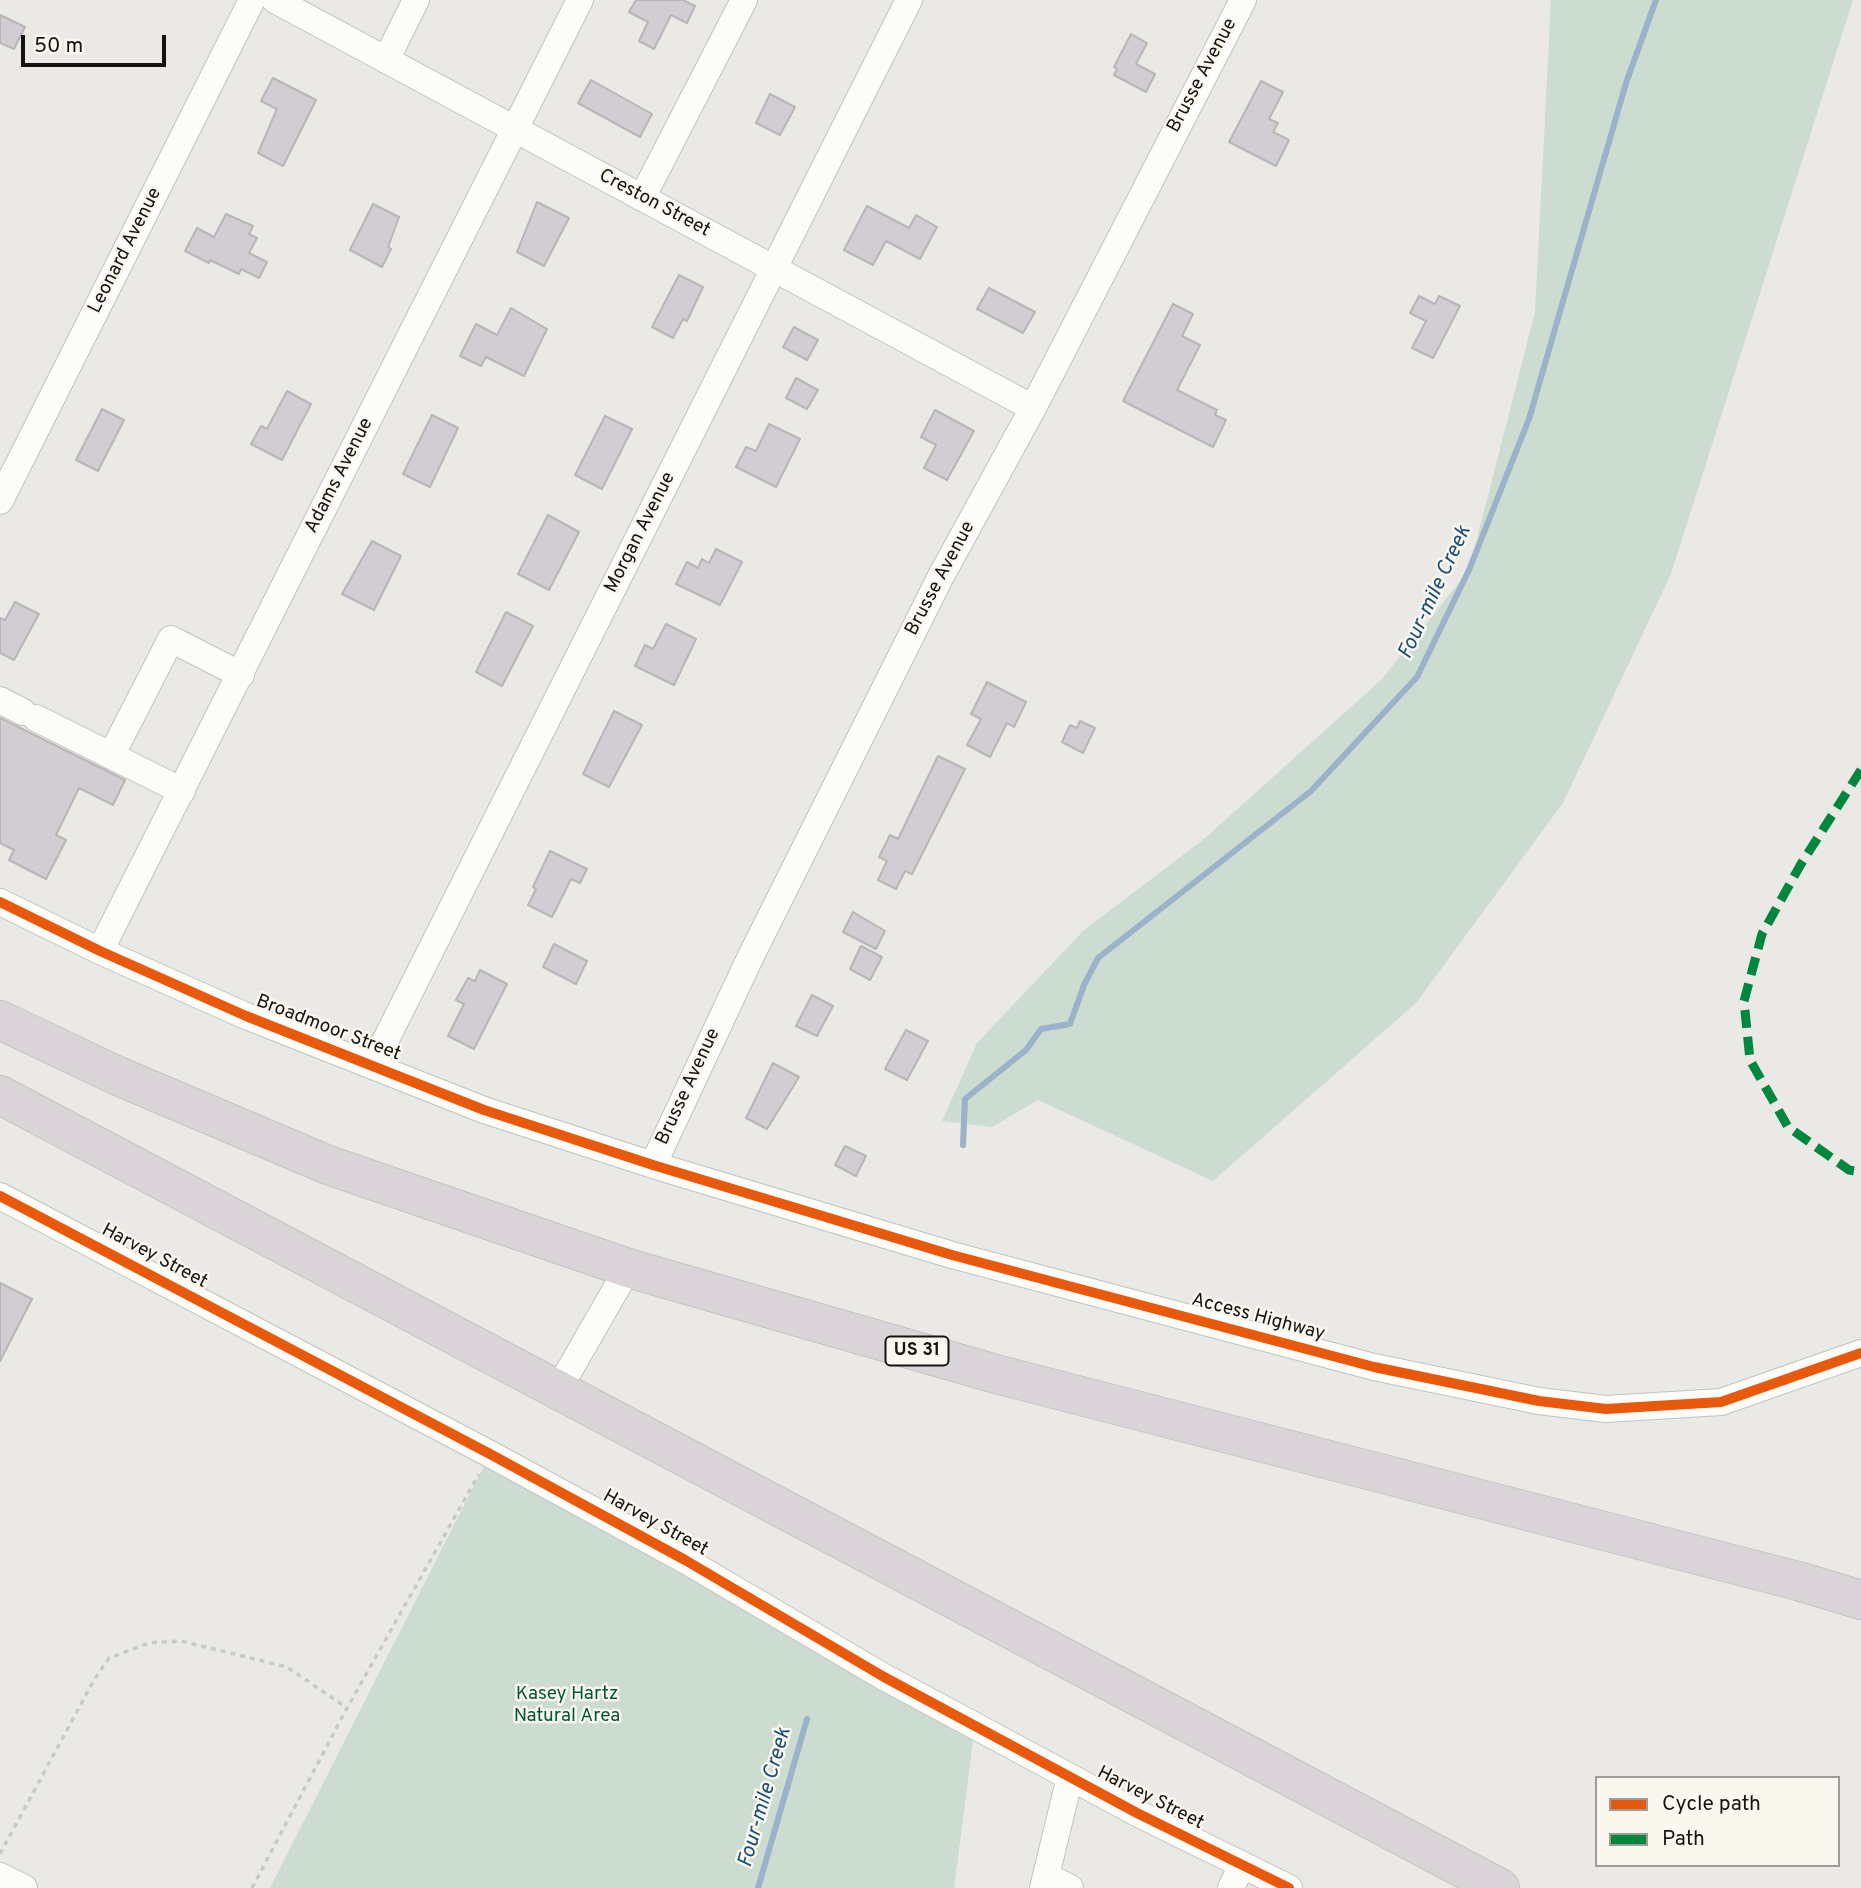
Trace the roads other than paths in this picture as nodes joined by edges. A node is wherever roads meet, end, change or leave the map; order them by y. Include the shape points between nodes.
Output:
1 (252, 0) edge
2 (275, 0) edge
3 (416, 0) edge
4 (580, 0) edge
5 (744, 0) edge
6 (909, 0) edge
7 (1242, 0) edge
8 (386, 60) junction
9 (516, 129) junction
10 (642, 198) junction
11 (774, 268) junction
12 (1033, 408) junction
13 (0, 501) edge
14 (240, 675) junction
15 (20, 710) edge
16 (111, 756) junction
17 (182, 791) junction
18 (0, 902) edge
19 (100, 951) junction
20 (0, 1020) edge
21 (373, 1065) junction
22 (0, 1095) edge
23 (653, 1166) junction
24 (0, 1196) edge
25 (628, 1268) junction
26 (1861, 1353) edge
27 (558, 1390) junction
28 (1798, 1581) junction
29 (1861, 1594) edge
30 (1861, 1600) edge
31 (1070, 1777) junction
32 (0, 1876) edge
33 (1237, 1877) edge
34 (1045, 1882) edge
35 (23, 1888) edge
36 (1070, 1888) edge
37 (1289, 1888) edge
38 (1500, 1888) edge

1 - 13 street, Leonard Avenue
2 - 8 street, Creston Street
3 - 8 street
4 - 9 street, Adams Avenue
5 - 10 street
6 - 11 street, Morgan Avenue
7 - 12 street, Brusse Avenue
8 - 9 street, Creston Street
9 - 10 street, Creston Street
9 - 14 street, Adams Avenue
10 - 11 street, Creston Street
11 - 12 street, Creston Street
11 - 21 street, Morgan Avenue
12 - 23 street, Brusse Avenue via 929,600 750,958
14 - 16 street via 171,639
14 - 17 street, Adams Avenue
15 - 16 street
16 - 17 street
17 - 19 street, Adams Avenue
18 - 19 street, Broadmoor Street
19 - 21 street, Broadmoor Street via 246,1016
20 - 25 highway, US 31 via 118,1076 328,1164
21 - 23 street, Broadmoor Street via 484,1110
22 - 27 highway
23 - 26 street, Access Highway via 965,1259 1374,1367 1539,1401 1606,1409 1721,1402
24 - 31 street, Harvey Street via 490,1454
25 - 27 street
25 - 28 highway, US 31 via 996,1374
27 - 38 highway
28 - 29 highway
28 - 30 highway, US 31
31 - 33 street, Harvey Street
31 - 34 street
32 - 35 street
33 - 37 street, Harvey Street
34 - 36 street

